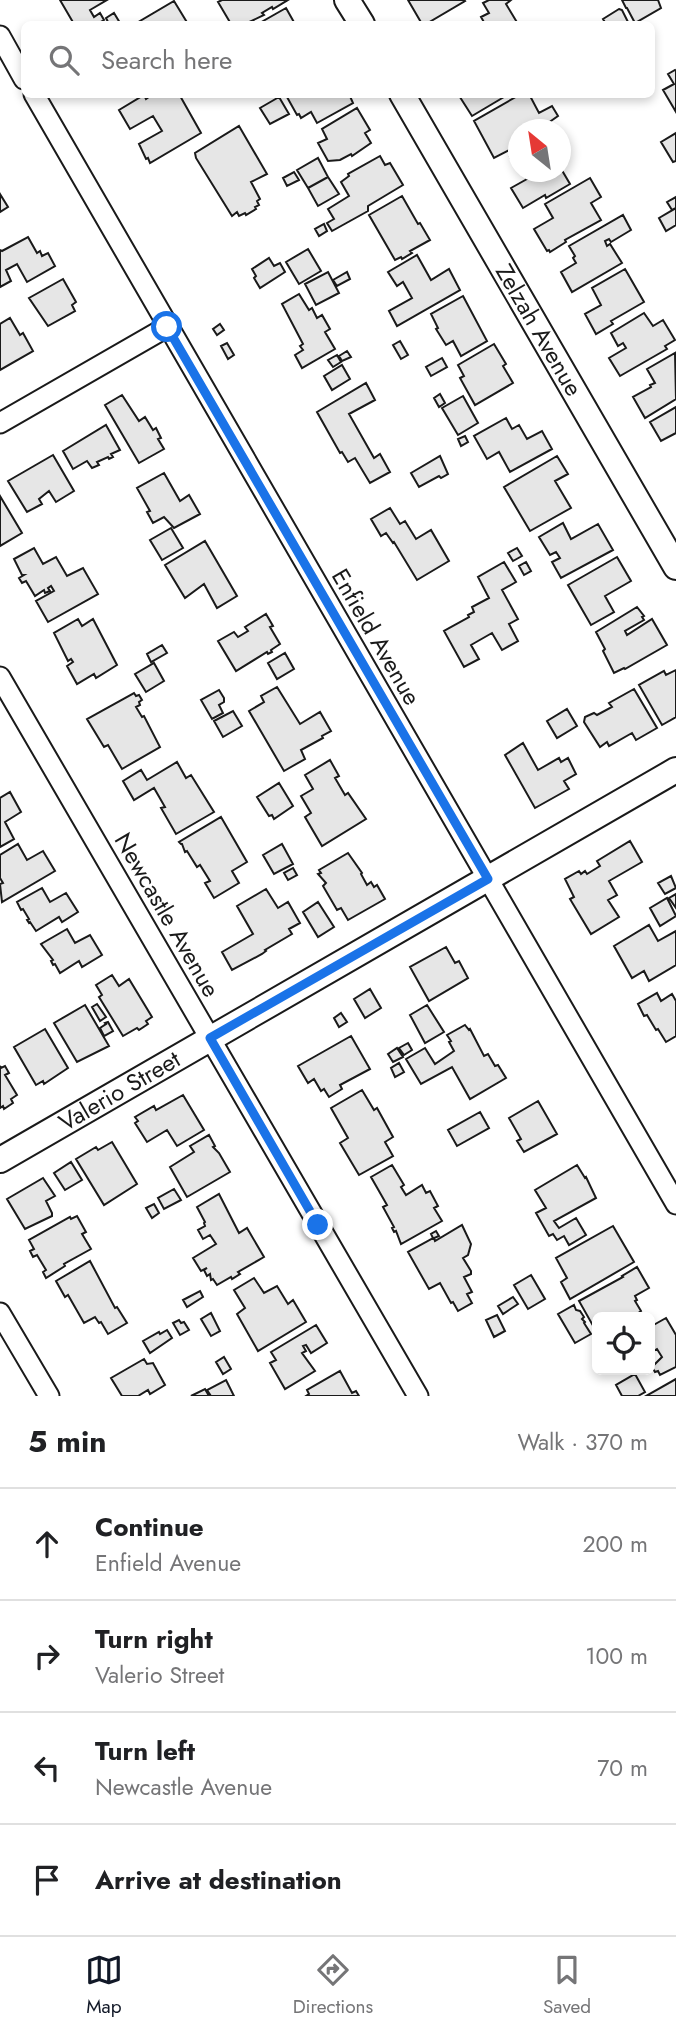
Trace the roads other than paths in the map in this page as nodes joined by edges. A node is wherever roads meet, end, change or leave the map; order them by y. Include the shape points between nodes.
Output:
1 (347, 0) edge
2 (360, 21) edge
3 (0, 36) edge
4 (21, 74) edge
5 (36, 98) edge
6 (404, 98) edge
7 (167, 327) junction
8 (0, 423) edge
9 (676, 567) edge
10 (0, 677) edge
11 (676, 770) edge
12 (488, 879) junction
13 (210, 1038) junction
14 (0, 1160) edge
15 (676, 1204) edge
16 (0, 1313) edge
17 (48, 1396) edge
18 (418, 1396) edge

1 - 2 street
3 - 4 street
5 - 7 street, Enfield Avenue
6 - 9 street, Zelzah Avenue
7 - 8 street
7 - 12 street, Enfield Avenue
10 - 13 street, Newcastle Avenue
11 - 12 street, Valerio Street
12 - 13 street, Valerio Street
12 - 15 street, Enfield Avenue
13 - 14 street, Valerio Street
13 - 18 street, Newcastle Avenue
16 - 17 street

